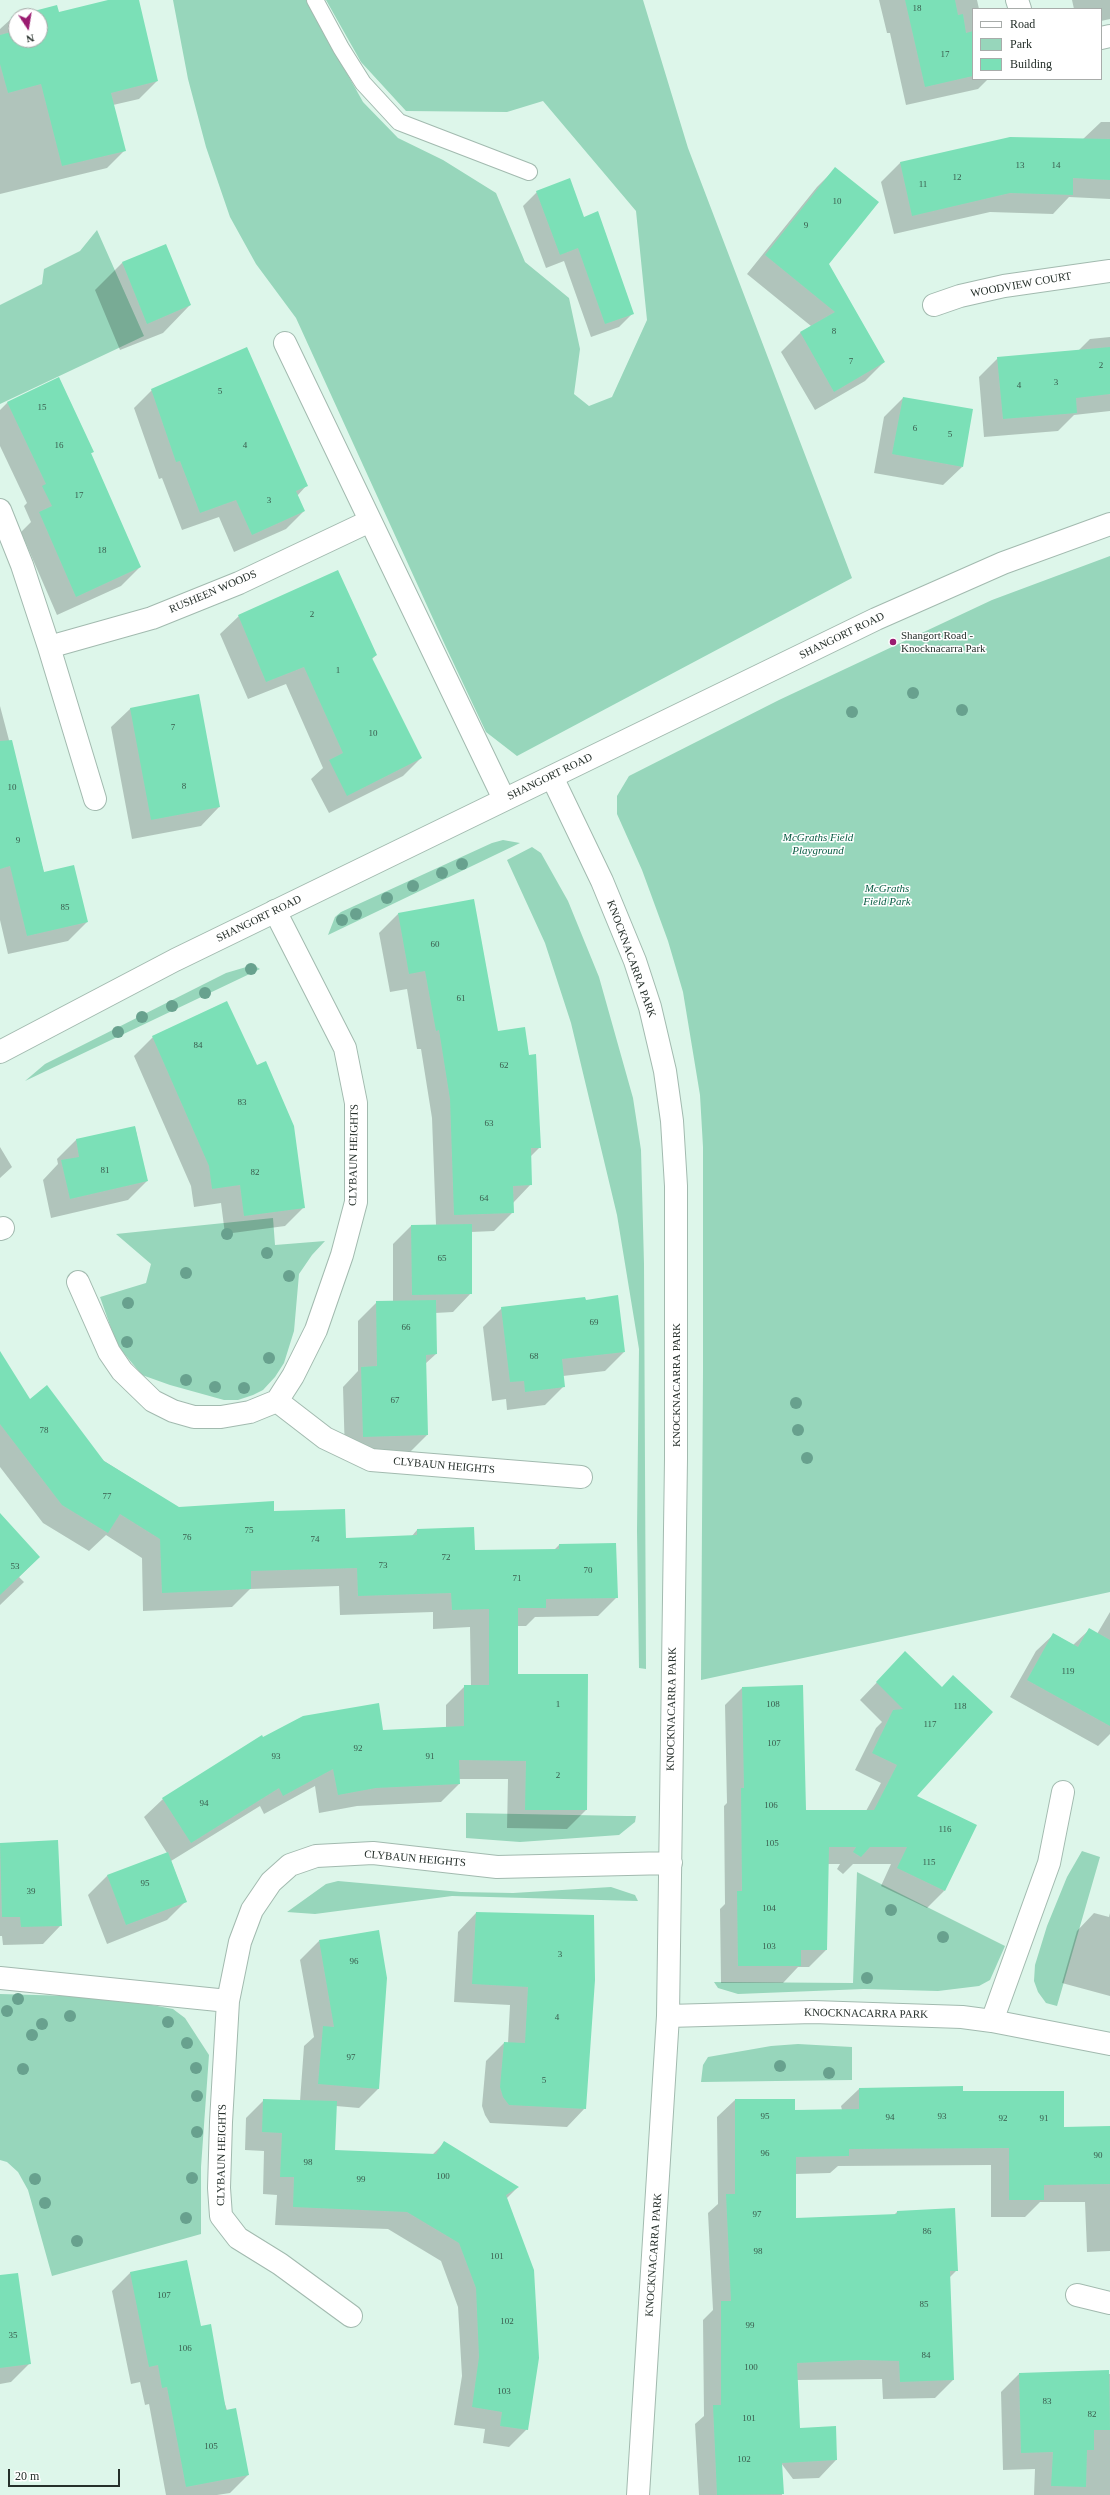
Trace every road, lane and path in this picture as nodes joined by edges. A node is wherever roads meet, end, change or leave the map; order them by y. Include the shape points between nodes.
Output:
1 (315, 0) edge
2 (529, 172) dead end
3 (1110, 271) edge
4 (934, 305) dead end
5 (285, 343) dead end
6 (0, 510) edge
7 (370, 521) junction
8 (1110, 524) edge
9 (49, 646) junction
10 (552, 777) junction
11 (95, 799) dead end
12 (504, 800) junction
13 (275, 911) junction
14 (0, 1052) edge
15 (78, 1282) dead end
16 (277, 1401) junction
17 (581, 1477) dead end
18 (1063, 1792) dead end
19 (671, 1863) junction
20 (0, 1978) edge
21 (228, 2001) junction
22 (668, 2016) junction
23 (992, 2021) junction
24 (1110, 2044) edge
25 (1077, 2295) dead end
26 (1110, 2303) edge
27 (351, 2316) dead end
28 (638, 2495) edge

1 - 2 lane via 363,83 398,122
3 - 4 street, WOODVIEW COURT via 1004,286
5 - 7 street
6 - 9 street via 22,565
7 - 9 street, RUSHEEN WOODS via 238,583 152,618
7 - 12 street
8 - 10 street, SHANGORT ROAD via 1003,563 876,619
9 - 11 street
10 - 12 street, SHANGORT ROAD
10 - 19 street, KNOCKNACARRA PARK via 602,881 635,961 659,1038 672,1121 677,1259
12 - 13 street, SHANGORT ROAD
13 - 14 street, SHANGORT ROAD via 175,960
13 - 16 street, CLYBAUN HEIGHTS via 345,1048 356,1111 356,1202 342,1254 316,1330 294,1376
15 - 16 street via 109,1352 122,1371 153,1401 194,1417 221,1417 250,1412
16 - 17 street, CLYBAUN HEIGHTS via 325,1438 372,1460
18 - 23 street via 1049,1863
19 - 21 street, CLYBAUN HEIGHTS via 497,1867 373,1853 316,1856 290,1865 270,1882 252,1910 240,1942
19 - 22 street, KNOCKNACARRA PARK
20 - 21 street
21 - 27 street, CLYBAUN HEIGHTS via 221,2137 221,2216 238,2238 280,2264
22 - 23 street, KNOCKNACARRA PARK via 813,2012 917,2015
22 - 28 street, KNOCKNACARRA PARK
23 - 24 street, KNOCKNACARRA PARK
25 - 26 street

